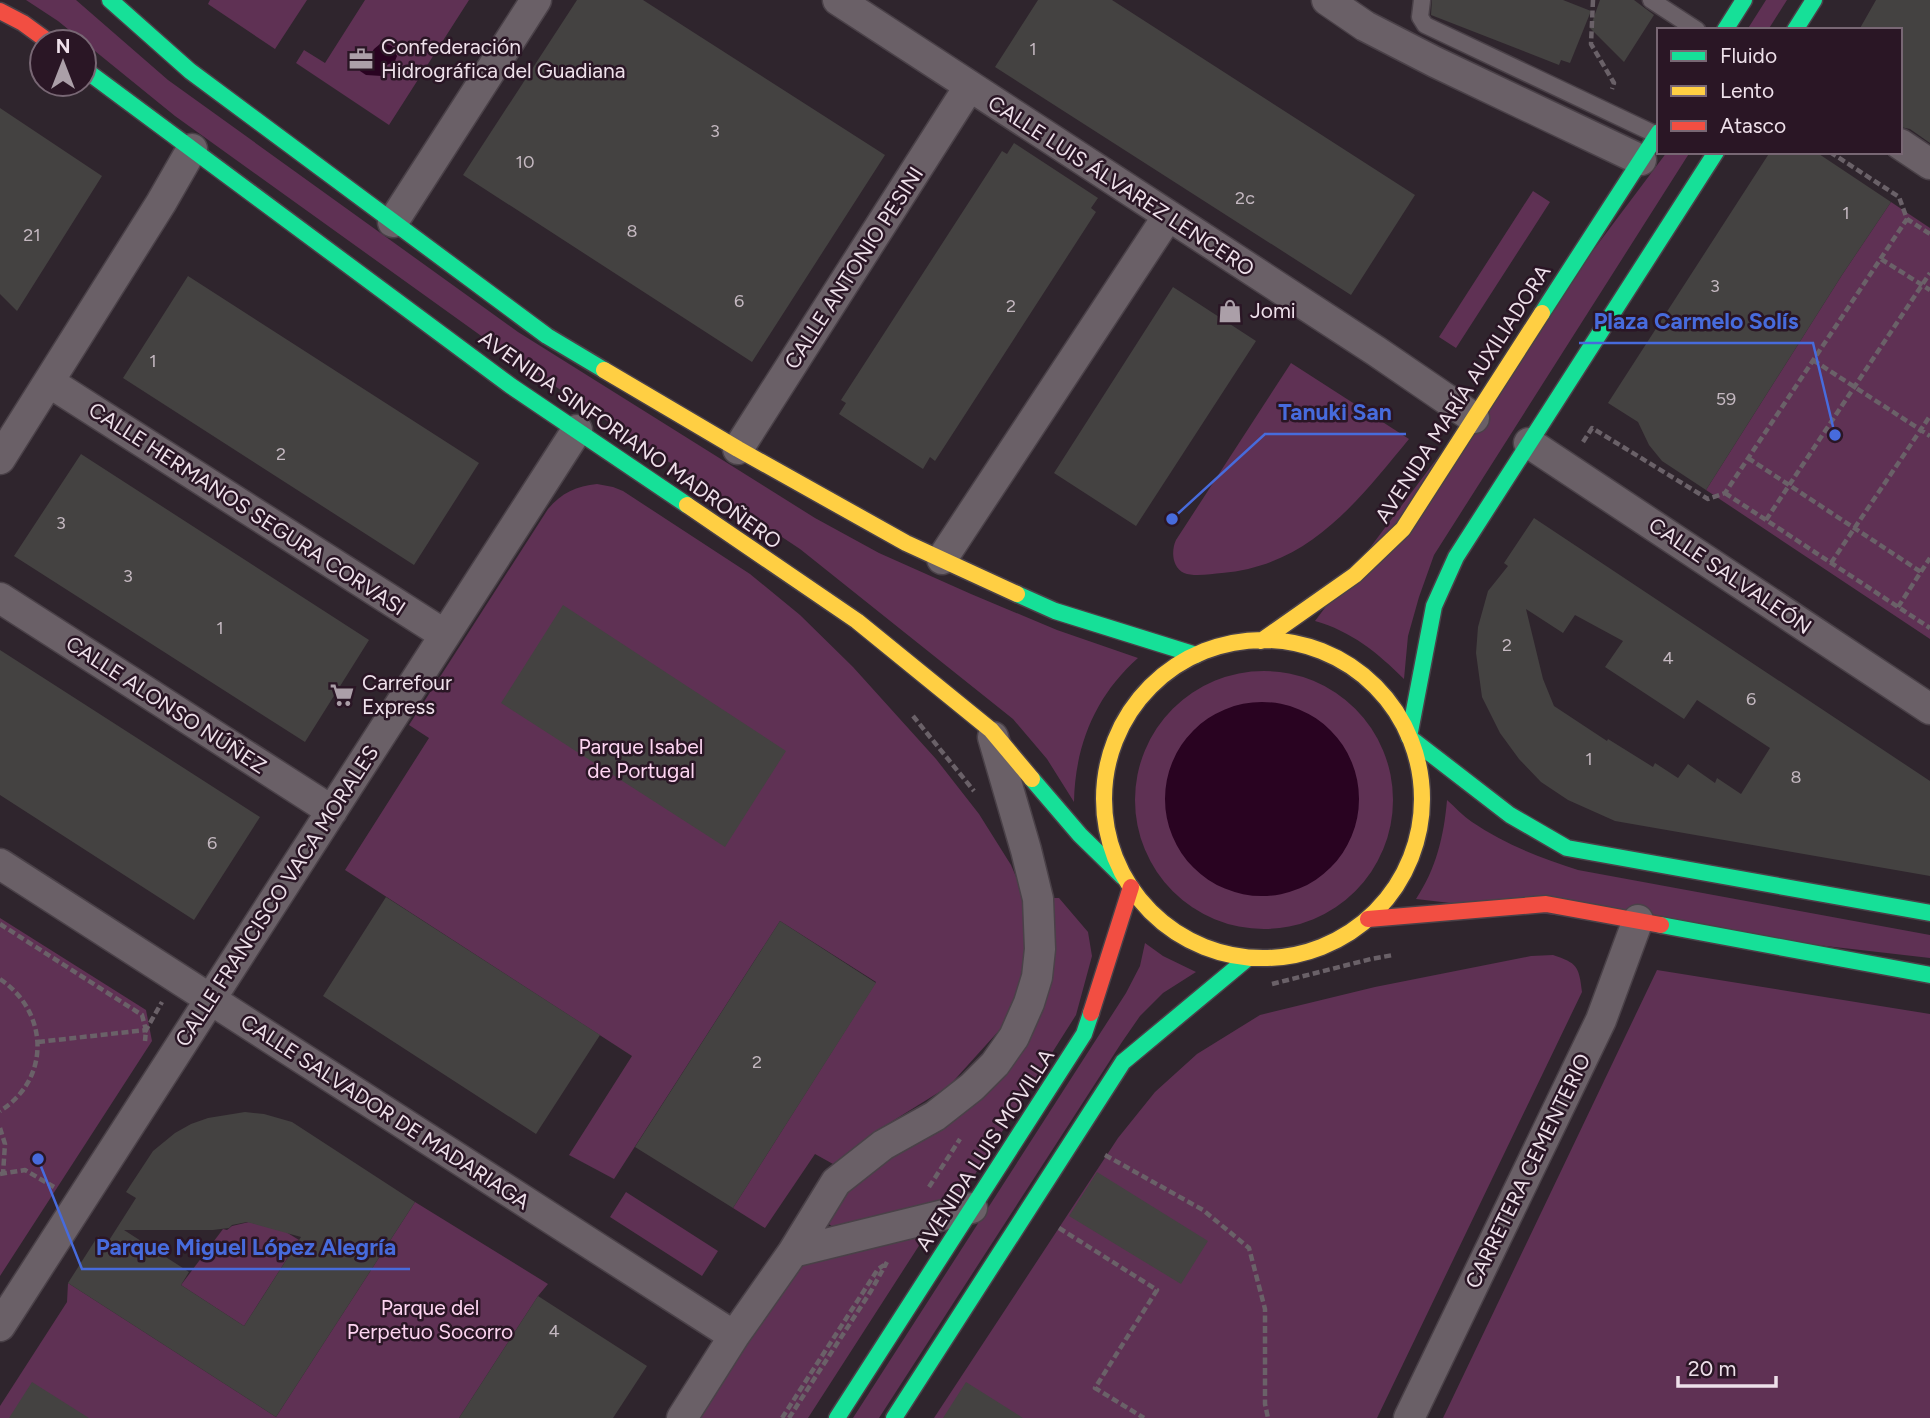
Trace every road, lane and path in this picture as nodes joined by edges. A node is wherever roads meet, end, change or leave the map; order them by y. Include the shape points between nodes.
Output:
1 (110, 0) edge
2 (536, 0) edge
3 (838, 0) edge
4 (1327, 0) edge
5 (1422, 0) edge
6 (1594, 0) edge
7 (1651, 0) edge
8 (1744, 0) edge
9 (1814, 0) edge
10 (0, 11) edge
11 (30, 28) edge
12 (1694, 28) edge
13 (1726, 28) edge
14 (1796, 28) edge
15 (98, 79) edge
16 (970, 87) junction
17 (1603, 110) junction
18 (1652, 142) edge
19 (1902, 145) edge
20 (192, 149) junction
21 (1715, 154) edge
22 (1833, 154) edge
23 (1930, 164) edge
24 (1168, 216) junction
25 (1907, 219) junction
26 (393, 222) junction
27 (1930, 233) edge
28 (1881, 258) junction
29 (1930, 273) edge
30 (1922, 285) junction
31 (1930, 290) edge
32 (1813, 360) junction
33 (49, 382) junction
34 (1855, 387) junction
35 (1930, 416) edge
36 (1474, 418) junction
37 (577, 430) junction
38 (1921, 430) junction
39 (1930, 436) edge
40 (1529, 443) junction
41 (738, 449) junction
42 (1748, 458) junction
43 (0, 459) edge
44 (1565, 467) junction
45 (1790, 485) junction
46 (1725, 493) junction
47 (1766, 520) junction
48 (1854, 528) junction
49 (1930, 558) edge
50 (942, 559) junction
51 (1831, 563) junction
52 (1921, 572) junction
53 (0, 598) edge
54 (1898, 607) junction
55 (1930, 628) edge
56 (445, 635) junction
57 (1261, 641) junction
58 (1196, 655) junction
59 (906, 707) dead end
60 (1930, 709) edge
61 (991, 730) junction
62 (1409, 737) junction
63 (976, 793) dead end
64 (331, 811) junction
65 (0, 864) edge
66 (1127, 882) junction
67 (1930, 913) edge
68 (1368, 919) junction
69 (1637, 920) junction
70 (0, 924) edge
71 (1396, 955) dead end
72 (1248, 958) junction
73 (1930, 975) edge
74 (0, 979) edge
75 (1265, 985) dead end
76 (210, 999) junction
77 (146, 1030) junction
78 (38, 1042) junction
79 (145, 1045) dead end
80 (0, 1111) edge
81 (0, 1128) edge
82 (1074, 1138) junction
83 (1, 1174) edge
84 (61, 1176) dead end
85 (54, 1187) junction
86 (47, 1197) dead end
87 (79, 1204) junction
88 (972, 1208) junction
89 (1028, 1209) junction
90 (793, 1252) junction
91 (0, 1326) edge
92 (734, 1336) junction
93 (682, 1418) edge
94 (837, 1418) edge
95 (894, 1418) edge
96 (1144, 1418) edge
97 (1268, 1418) edge
98 (1409, 1418) edge

1 - 26 main road, AVENIDA SINFORIANO MADROÑERO via 190,71
2 - 26 street
3 - 16 street, CALLE LUIS ÁLVAREZ LENCERO
4 - 18 street via 1365,26 1435,62
5 - 17 lane via 1420,17 1426,25
6 - 17 path via 1591,44 1614,83
7 - 12 lane
8 - 13 main road
9 - 14 main road
10 - 11 main road
15 - 20 main road, AVENIDA SINFORIANO MADROÑERO
16 - 24 street, CALLE LUIS ÁLVAREZ LENCERO
16 - 41 street, CALLE ANTONIO PESINI
17 - 18 lane
18 - 36 main road, AVENIDA MARÍA AUXILIADORA
19 - 23 street
20 - 33 street
20 - 37 main road, AVENIDA SINFORIANO MADROÑERO via 501,379
21 - 40 main road
22 - 25 path via 1899,197
24 - 36 street, CALLE LUIS ÁLVAREZ LENCERO
24 - 50 street
25 - 27 path
25 - 28 path
26 - 41 main road, AVENIDA SINFORIANO MADROÑERO via 547,336
28 - 30 path
28 - 32 path
29 - 30 path
30 - 31 path
30 - 34 path
32 - 34 path
32 - 42 path
33 - 43 street
33 - 56 street, CALLE HERMANOS SEGURA CORVASI
34 - 38 path
34 - 45 path
35 - 38 path
36 - 57 main road, AVENIDA MARÍA AUXILIADORA via 1403,529 1355,575
37 - 56 street, CALLE FRANCISCO VACA MORALES
37 - 61 main road, AVENIDA SINFORIANO MADROÑERO via 857,621
38 - 39 path
38 - 48 path
40 - 44 street, CALLE SALVALEÓN
40 - 62 main road via 1456,557 1434,606
41 - 50 main road, AVENIDA SINFORIANO MADROÑERO
42 - 45 path
42 - 46 path
44 - 46 path via 1592,428 1708,499
44 - 60 street, CALLE SALVALEÓN
45 - 47 path
45 - 48 path
46 - 47 path
47 - 51 path
48 - 51 path
48 - 52 path
49 - 52 path
50 - 58 main road, AVENIDA SINFORIANO MADROÑERO via 1055,611
51 - 54 path
52 - 54 path
53 - 64 street, CALLE ALONSO NÚÑEZ
54 - 55 path
56 - 64 street, CALLE FRANCISCO VACA MORALES
57 - 58 main road
57 - 62 main road via 1301,645 1350,666 1389,703
58 - 66 main road via 1173,668 1134,705 1111,751 1103,803 1106,828
59 - 63 path
61 - 66 main road, AVENIDA SINFORIANO MADROÑERO via 1080,835
61 - 90 street via 1038,899 1040,949 1029,1003 995,1064 935,1116 883,1145 836,1182
62 - 67 main road via 1510,815 1567,848
62 - 68 main road via 1421,776 1420,829 1401,879
64 - 76 street, CALLE FRANCISCO VACA MORALES
65 - 76 street, CALLE SALVADOR DE MADARIAGA
66 - 72 main road via 1155,917 1176,933
66 - 88 main road, AVENIDA LUIS MOVILLA via 1084,1034
68 - 69 main road via 1546,904
68 - 72 main road via 1324,946 1300,954
69 - 73 main road
69 - 98 street, CARRETERA CEMENTERIO via 1601,1020
70 - 77 path via 142,1015
71 - 75 path
72 - 82 main road via 1123,1062
74 - 78 path via 21,997 34,1020
76 - 87 street, CALLE FRANCISCO VACA MORALES
76 - 92 street, CALLE SALVADOR DE MADARIAGA
77 - 78 path
77 - 79 path
78 - 80 path via 34,1070 22,1092
81 - 83 path via 5,1144
82 - 89 main road
82 - 97 path via 1203,1210 1249,1248 1265,1309
83 - 85 path via 25,1170
84 - 85 path
85 - 86 path
85 - 87 path
87 - 91 street, CALLE FRANCISCO VACA MORALES
88 - 90 street
88 - 94 main road, AVENIDA LUIS MOVILLA
89 - 95 main road
89 - 96 path via 1157,1290 1095,1388
90 - 92 street
92 - 93 street

